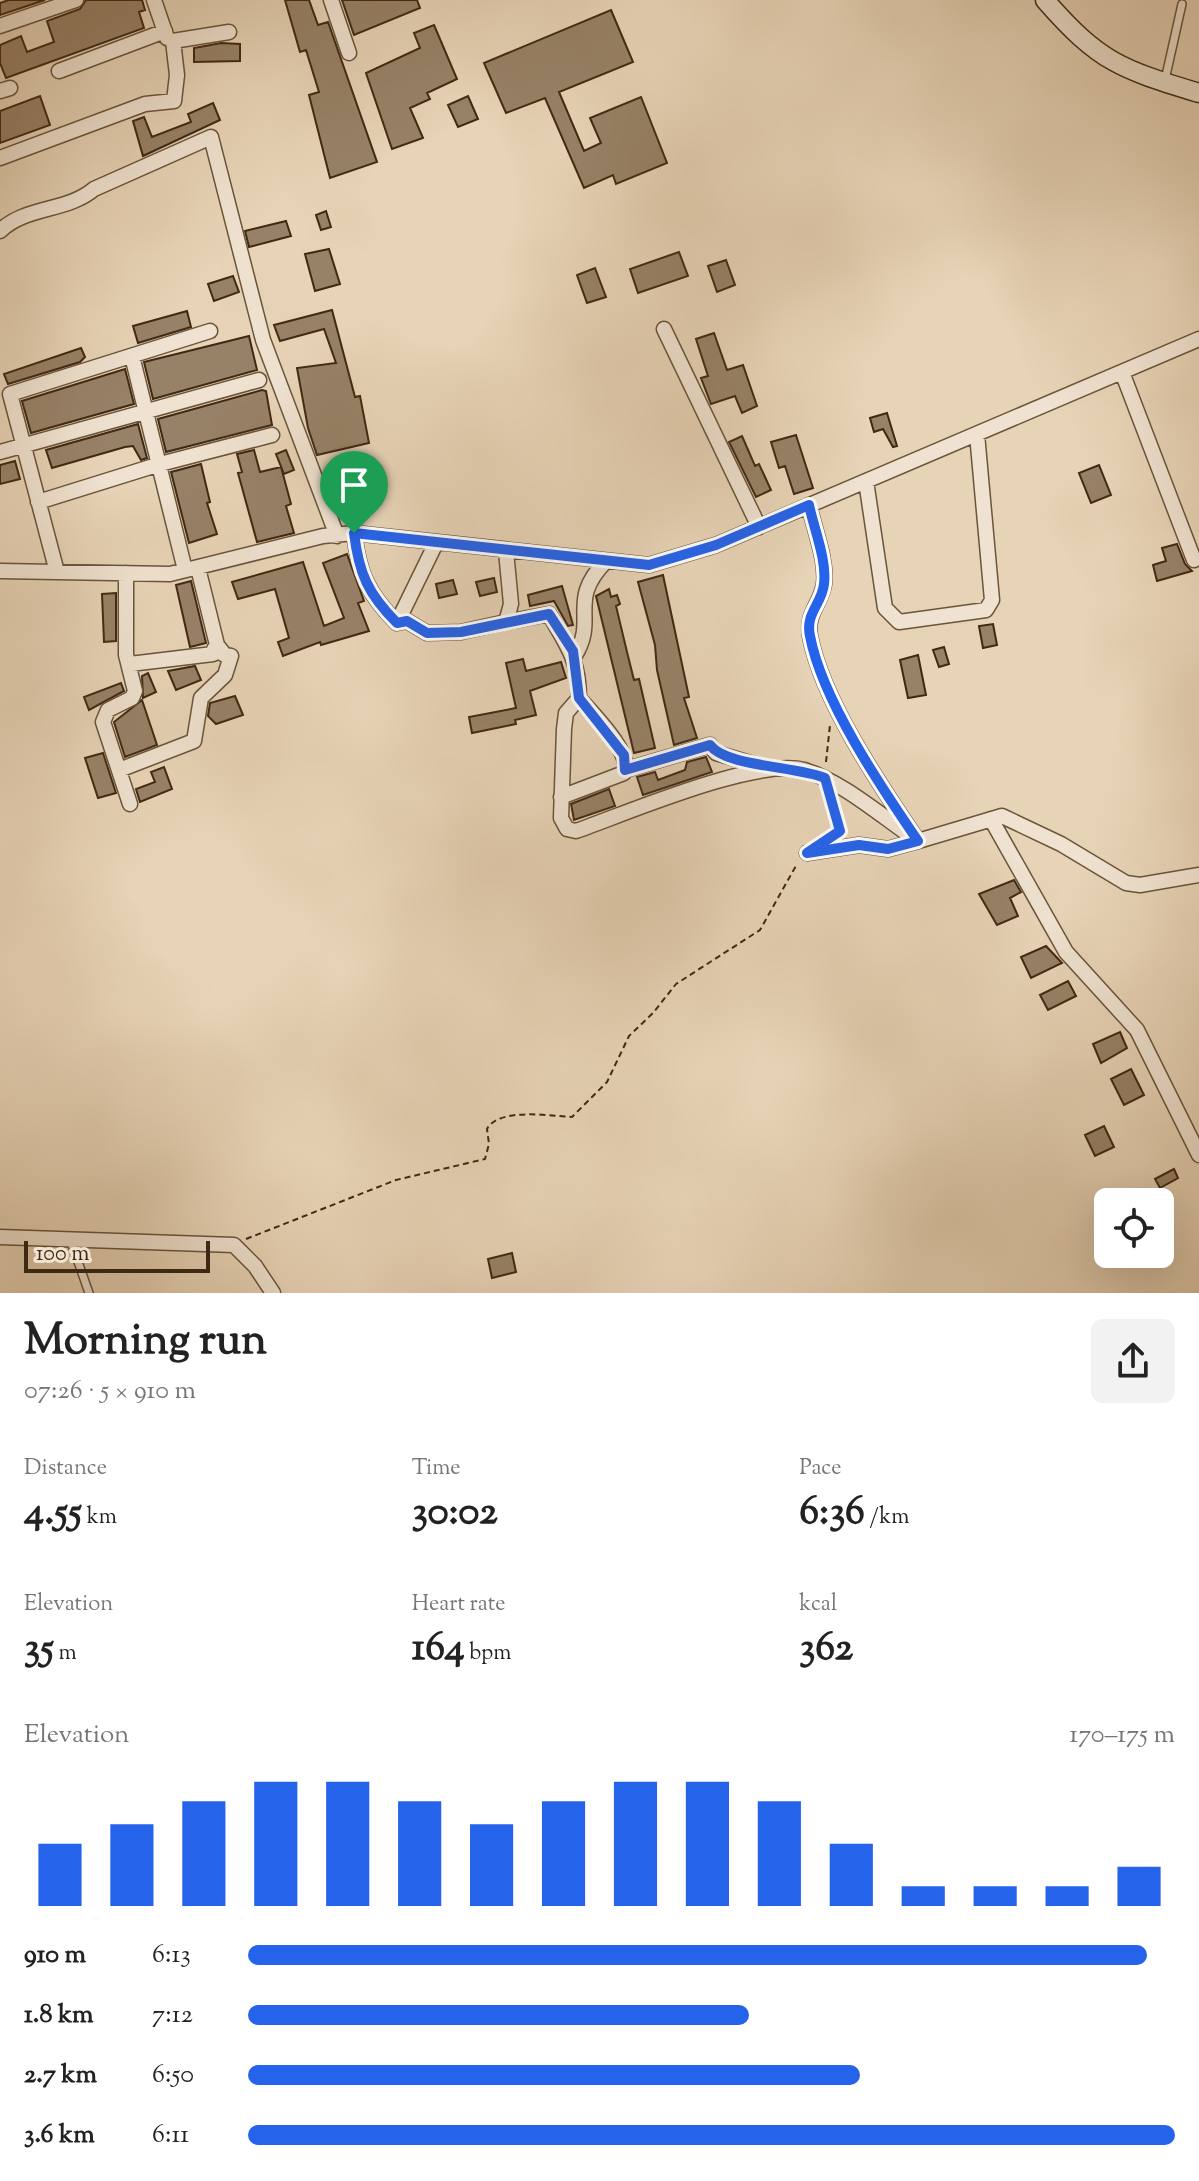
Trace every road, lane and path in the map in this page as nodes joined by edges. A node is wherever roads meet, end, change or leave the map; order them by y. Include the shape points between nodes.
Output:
1 (76, 0) edge
2 (154, 0) edge
3 (331, 0) edge
4 (1045, 0) edge
5 (1182, 4) dead end
6 (0, 26) edge
7 (165, 31) junction
8 (229, 32) dead end
9 (349, 53) dead end
10 (59, 71) dead end
11 (177, 75) junction
12 (1164, 82) junction
13 (1199, 93) edge
14 (0, 158) edge
15 (0, 231) edge
16 (664, 329) dead end
17 (210, 331) dead end
18 (1199, 339) edge
19 (132, 356) junction
20 (1122, 372) junction
21 (259, 380) dead end
22 (145, 411) junction
23 (977, 434) junction
24 (272, 435) dead end
25 (24, 445) junction
26 (0, 452) edge
27 (160, 464) junction
28 (866, 481) junction
29 (38, 502) junction
30 (809, 505) junction
31 (759, 527) junction
32 (354, 533) junction
33 (337, 536) junction
34 (436, 543) junction
35 (506, 551) junction
36 (1194, 560) dead end
37 (606, 561) junction
38 (192, 569) junction
39 (0, 571) edge
40 (57, 572) junction
41 (126, 573) junction
42 (506, 622) junction
43 (397, 623) junction
44 (225, 655) junction
45 (574, 657) junction
46 (130, 664) junction
47 (579, 698) junction
48 (830, 724) dead end
49 (768, 769) junction
50 (119, 770) junction
51 (625, 770) junction
52 (825, 778) junction
53 (561, 797) junction
54 (130, 804) dead end
55 (991, 819) junction
56 (835, 837) dead end
57 (918, 841) junction
58 (807, 853) joint
59 (1198, 875) edge
60 (1199, 1155) edge
61 (0, 1237) edge
62 (70, 1239) junction
63 (234, 1245) junction
64 (89, 1293) edge
65 (273, 1293) edge

1 - 6 street
2 - 7 street
3 - 9 street
4 - 12 street via 1079,39 1111,62
5 - 12 lane
7 - 10 street
7 - 11 street
8 - 11 street via 173,41
11 - 14 street via 174,101 145,104
12 - 13 street
15 - 33 street via 28,214 83,199 94,189 211,137 263,340
16 - 31 street
17 - 19 street
18 - 20 street
19 - 22 street
19 - 25 street via 13,391 11,404
20 - 23 street
20 - 36 street
21 - 22 street
22 - 25 street
22 - 27 street
23 - 28 street
23 - 28 street via 992,600 986,610 899,622 891,618 885,608
24 - 27 street
25 - 26 street
25 - 29 street
27 - 29 street
27 - 38 street
28 - 30 street
29 - 40 street
30 - 31 street
30 - 57 street via 824,584 809,616 810,635 832,697 869,769
31 - 37 street via 649,565
32 - 33 street
32 - 34 street
32 - 43 street via 357,559 372,598
33 - 38 street
34 - 35 street
34 - 43 street
35 - 37 street
35 - 42 street via 511,604
37 - 45 street via 583,596 586,639
38 - 41 street
38 - 44 street
39 - 40 street
40 - 41 street
41 - 46 street
42 - 43 street via 427,633 407,621
42 - 45 street via 549,614
44 - 46 street via 214,649 213,654
44 - 50 street via 231,656 225,675 201,698 194,741
45 - 47 street
46 - 50 street via 132,698 103,718
47 - 51 street via 624,755
47 - 53 street via 566,713
48 - 52 path
49 - 51 street via 716,753 710,745
49 - 52 street via 803,770
49 - 53 street via 576,831 563,824
50 - 54 street
51 - 53 street
52 - 56 path via 839,827
52 - 57 street
55 - 57 street
55 - 59 street via 1002,816 1028,828 1126,883
55 - 60 street via 1066,952 1137,1030
57 - 58 street via 888,849 859,845
58 - 63 path via 760,930 676,984 629,1036 607,1082 572,1117 549,1112 494,1120 487,1129 485,1159 406,1177 266,1228
61 - 62 street
62 - 63 street
62 - 64 lane
63 - 65 street

